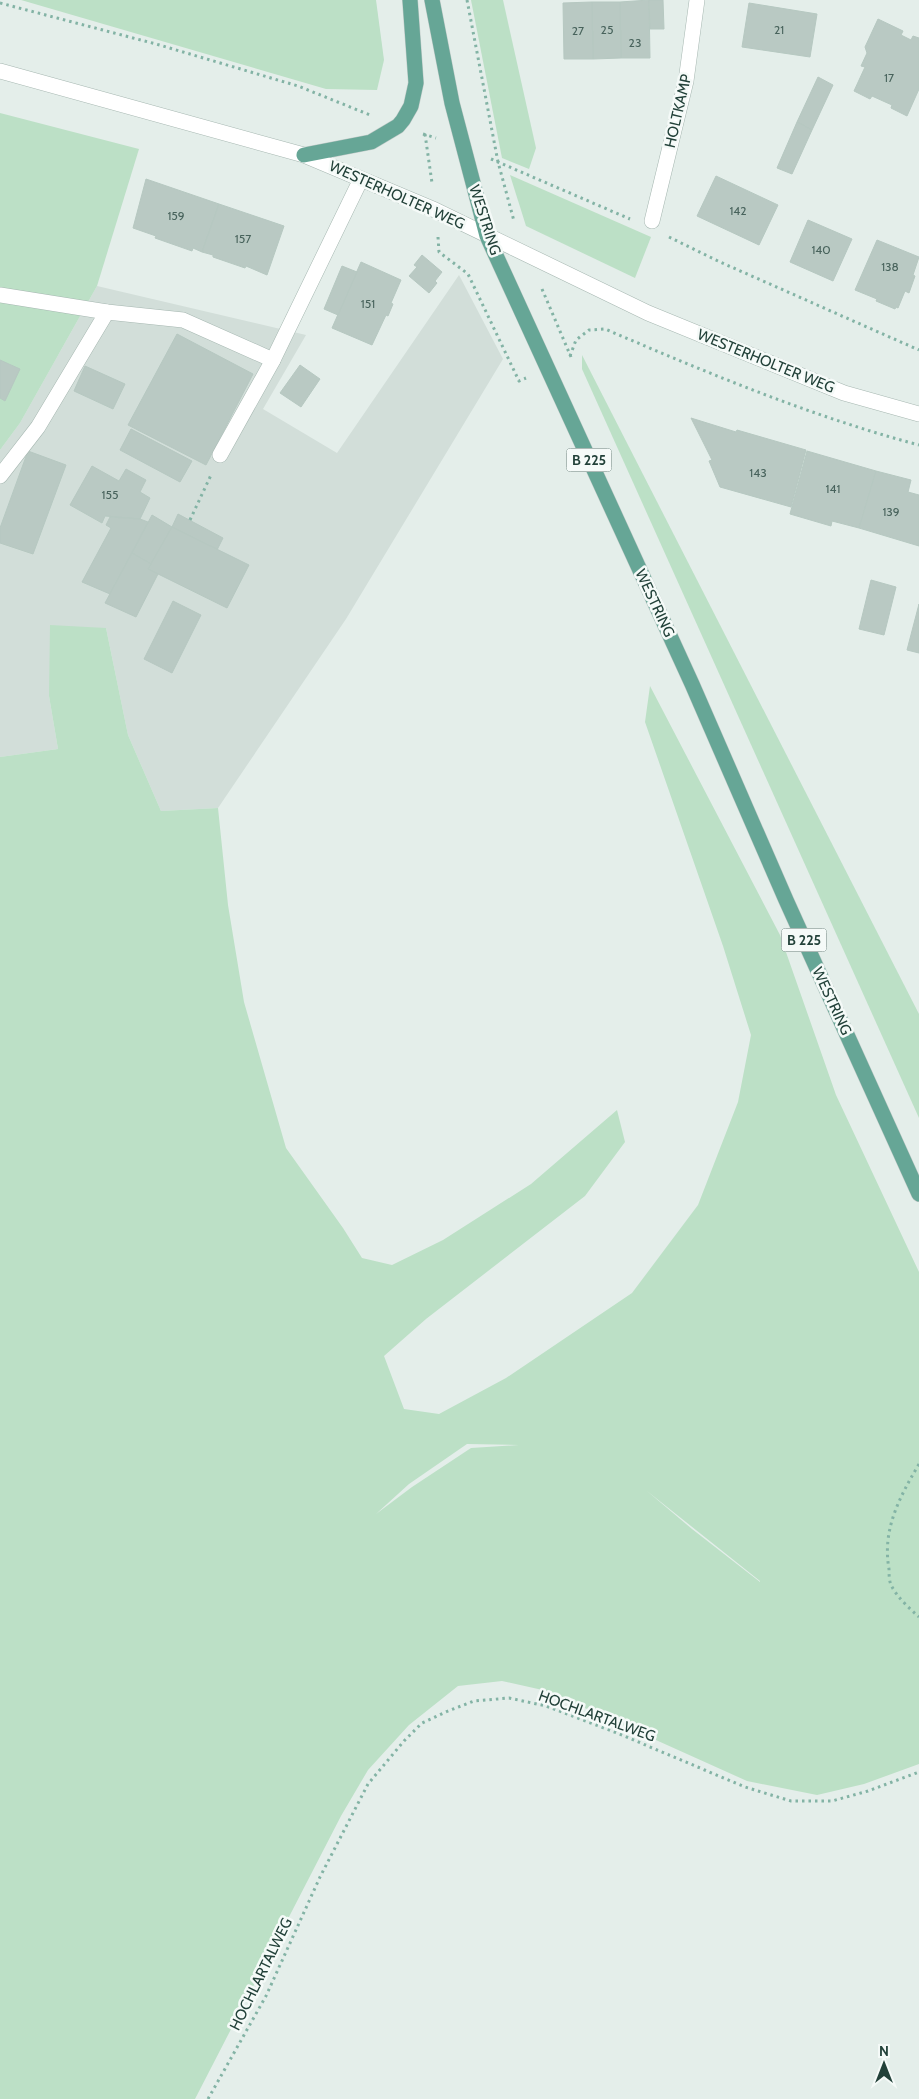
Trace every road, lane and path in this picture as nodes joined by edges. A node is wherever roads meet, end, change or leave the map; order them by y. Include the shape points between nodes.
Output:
1 (410, 0) edge
2 (432, 0) edge
3 (467, 0) edge
4 (697, 0) edge
5 (0, 3) edge
6 (0, 71) edge
7 (398, 126) junction
8 (425, 134) junction
9 (464, 148) junction
10 (304, 155) junction
11 (498, 162) junction
12 (361, 179) junction
13 (435, 210) junction
14 (631, 220) dead end
15 (652, 221) dead end
16 (487, 236) junction
17 (667, 236) dead end
18 (0, 295) edge
19 (107, 312) junction
20 (919, 350) edge
21 (273, 360) junction
22 (546, 369) junction
23 (919, 414) edge
24 (919, 445) edge
25 (220, 456) joint
26 (0, 476) edge
27 (190, 520) dead end
28 (919, 1194) edge
29 (919, 1464) edge
30 (919, 1617) edge
31 (919, 1772) edge
32 (208, 2099) edge

1 - 7 main road via 416,84 411,106
2 - 9 main road, WESTRING / B 225
3 - 11 path
4 - 15 street, HOLTKAMP via 686,81
5 - 7 path via 298,86
6 - 10 street, WESTERHOLTER WEG
7 - 8 path
7 - 10 main road via 370,142
8 - 9 path
8 - 13 path
9 - 11 path
9 - 16 main road, WESTRING / B 225
10 - 12 street, WESTERHOLTER WEG
11 - 14 path
12 - 13 street, WESTERHOLTER WEG
12 - 21 street
13 - 16 street, WESTERHOLTER WEG
13 - 22 path via 439,252 468,274 519,381
16 - 22 main road, WESTRING / B 225
16 - 23 street, WESTERHOLTER WEG via 648,313 844,393
17 - 20 path
18 - 19 street
19 - 21 street via 183,320
19 - 26 street via 38,427
21 - 25 street
22 - 24 path via 571,356 576,340 589,330 605,329 773,399
22 - 28 main road, WESTRING / B 225 via 692,684
25 - 27 path
29 - 30 path via 890,1522 887,1558 891,1584
31 - 32 path, HOCHLARTALWEG via 832,1802 790,1802 745,1787 546,1706 509,1698 474,1701 448,1711 422,1723 368,1784 320,1877 266,1996

